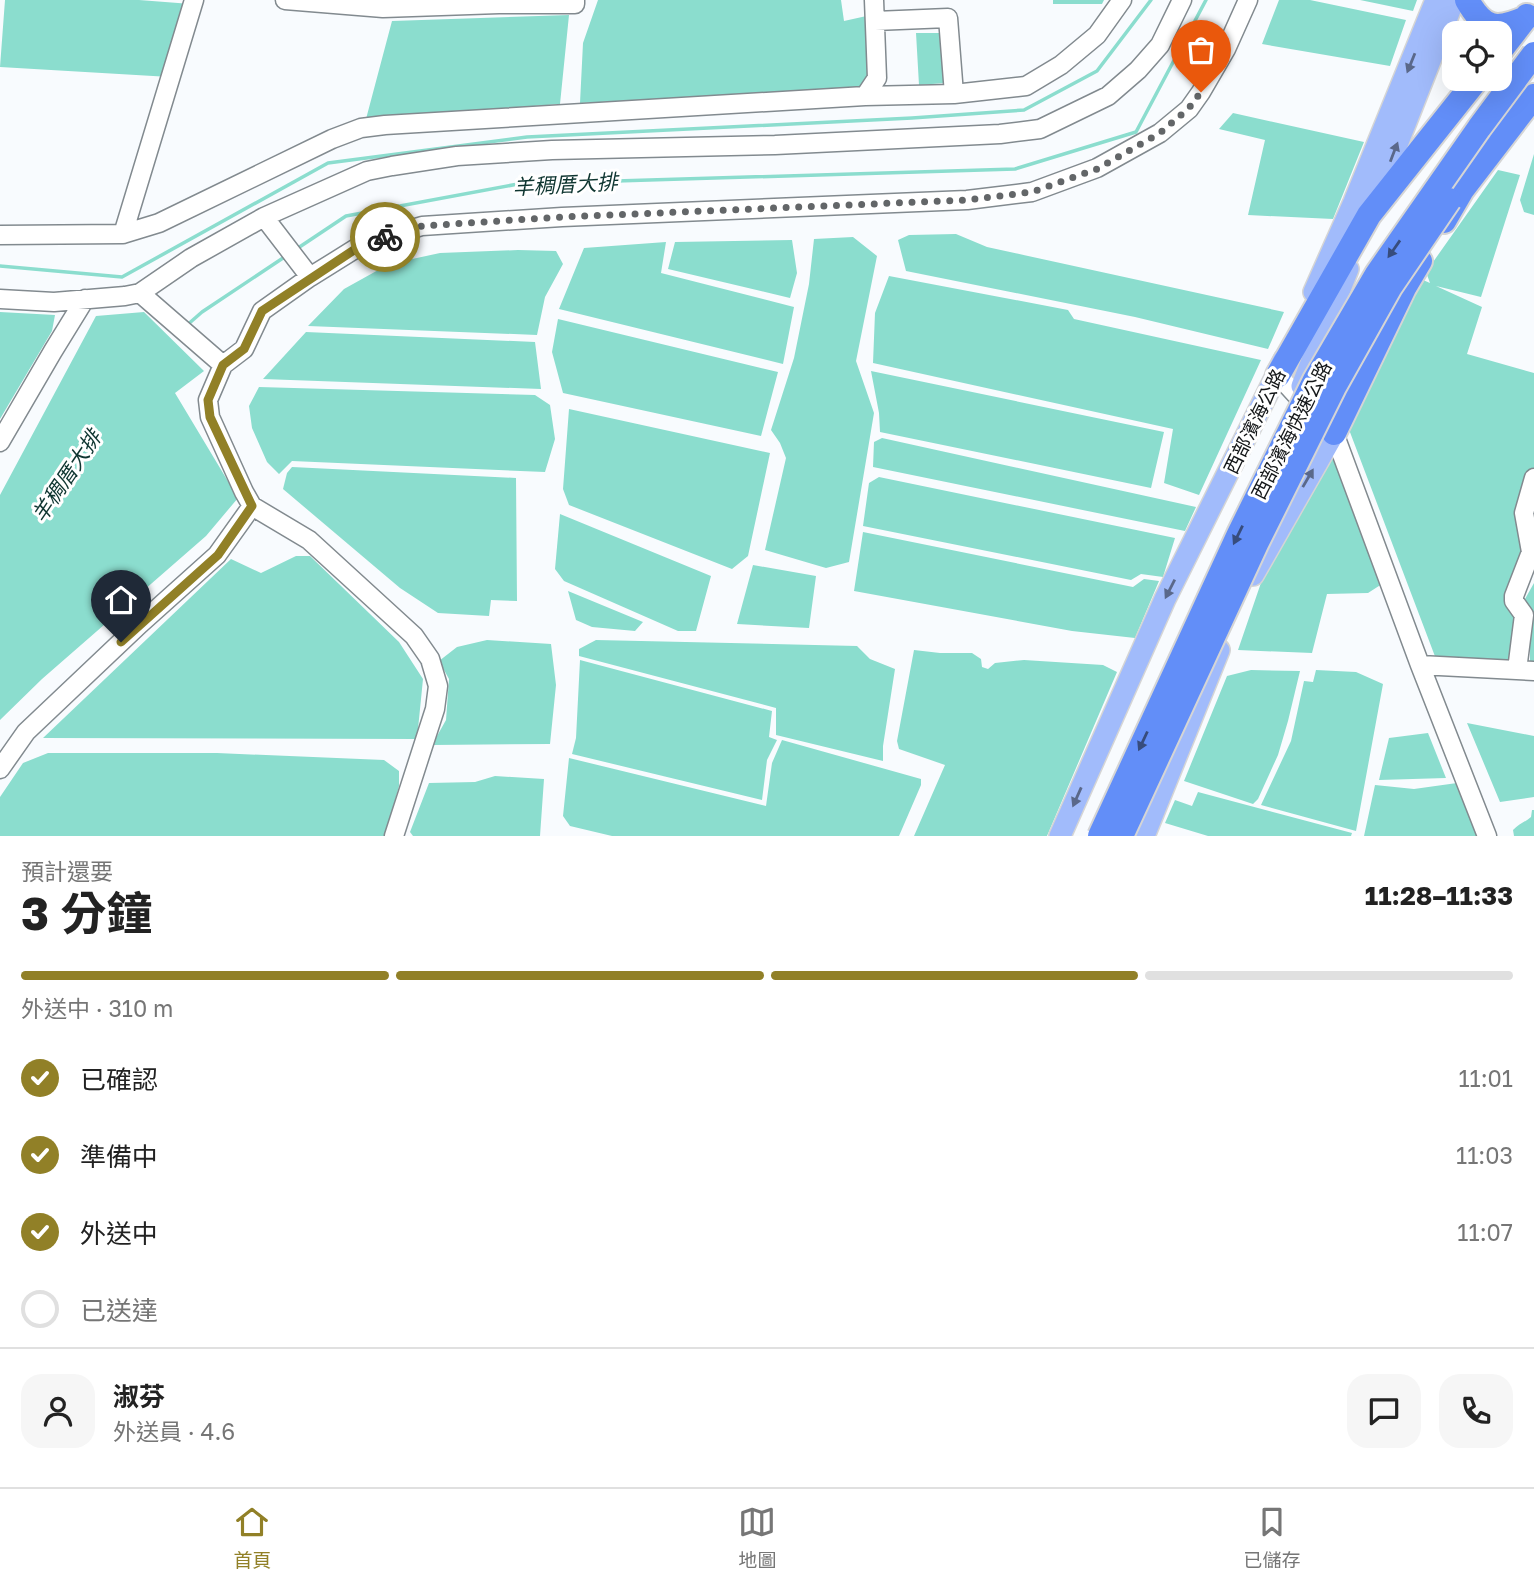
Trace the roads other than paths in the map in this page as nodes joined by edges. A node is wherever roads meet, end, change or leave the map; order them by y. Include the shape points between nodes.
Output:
1 (194, 0) edge
2 (285, 0) edge
3 (575, 0) edge
4 (874, 0) edge
5 (1122, 0) edge
6 (1182, 0) edge
7 (1248, 0) edge
8 (1436, 0) edge
9 (1454, 0) edge
10 (1467, 0) edge
11 (499, 2) edge
12 (1530, 13) edge
13 (875, 20) junction
14 (1512, 36) edge
15 (1534, 54) edge
16 (1534, 77) edge
17 (1467, 91) edge
18 (954, 94) junction
19 (865, 96) junction
20 (1534, 96) edge
21 (1369, 215) junction
22 (264, 217) junction
23 (123, 234) junction
24 (0, 235) edge
25 (310, 277) junction
26 (140, 293) junction
27 (0, 299) edge
28 (85, 299) junction
29 (223, 365) junction
30 (1278, 375) junction
31 (1297, 397) junction
32 (1334, 433) junction
33 (0, 442) edge
34 (1534, 478) edge
35 (252, 506) junction
36 (1250, 580) junction
37 (1420, 666) junction
38 (1525, 671) edge
39 (0, 769) edge
40 (394, 836) edge
41 (1060, 836) edge
42 (1100, 836) edge
43 (1121, 836) edge
44 (1144, 836) edge
45 (1487, 836) edge

1 - 23 street
2 - 11 street via 383,8
3 - 11 street via 575,4
4 - 13 street
5 - 18 street via 1097,34 1061,65 1026,86
6 - 22 street via 1160,45 1138,70 1108,96 1040,129 775,145 457,156 367,172
7 - 25 street via 1226,49 1189,108 1160,133 1097,169 1032,192 967,200 422,226 363,244
8 -> 30 main road, 西部濱海公路
21 -> 9 main road, 西部濱海公路
10 - 12 highway via 1475,15 1489,25 1508,26
12 - 14 highway
13 - 18 street via 948,18
13 - 19 street via 877,78
15 -> 42 highway, 西部濱海快速公路, bridge via 1377,274 1315,380
16 - 43 highway, 西部濱海快速公路, bridge via 1390,287 1334,387
17 - 21 highway
18 - 19 street
19 - 23 street via 361,128 159,223
20 - 32 highway via 1462,190 1404,288
21 - 30 highway
21 - 31 main road, 西部濱海公路
22 - 25 street
22 - 26 street
23 - 24 street
25 - 29 street via 262,311 244,349
26 - 28 street
26 - 29 street
27 - 28 street
28 - 33 street
29 - 35 street via 208,400 210,417
30 - 31 street
30 -> 41 main road, 西部濱海公路 via 1165,600
31 - 32 street
31 - 36 main road, 西部濱海公路
36 -> 32 main road
32 - 37 street
34 - 38 street via 1524,513 1531,552 1514,597 1524,615
35 - 39 street via 218,555 26,732
35 - 40 street via 309,540 414,636 430,659 438,685 435,709
36 - 44 main road, 西部濱海公路
37 - 38 street
37 - 45 street

